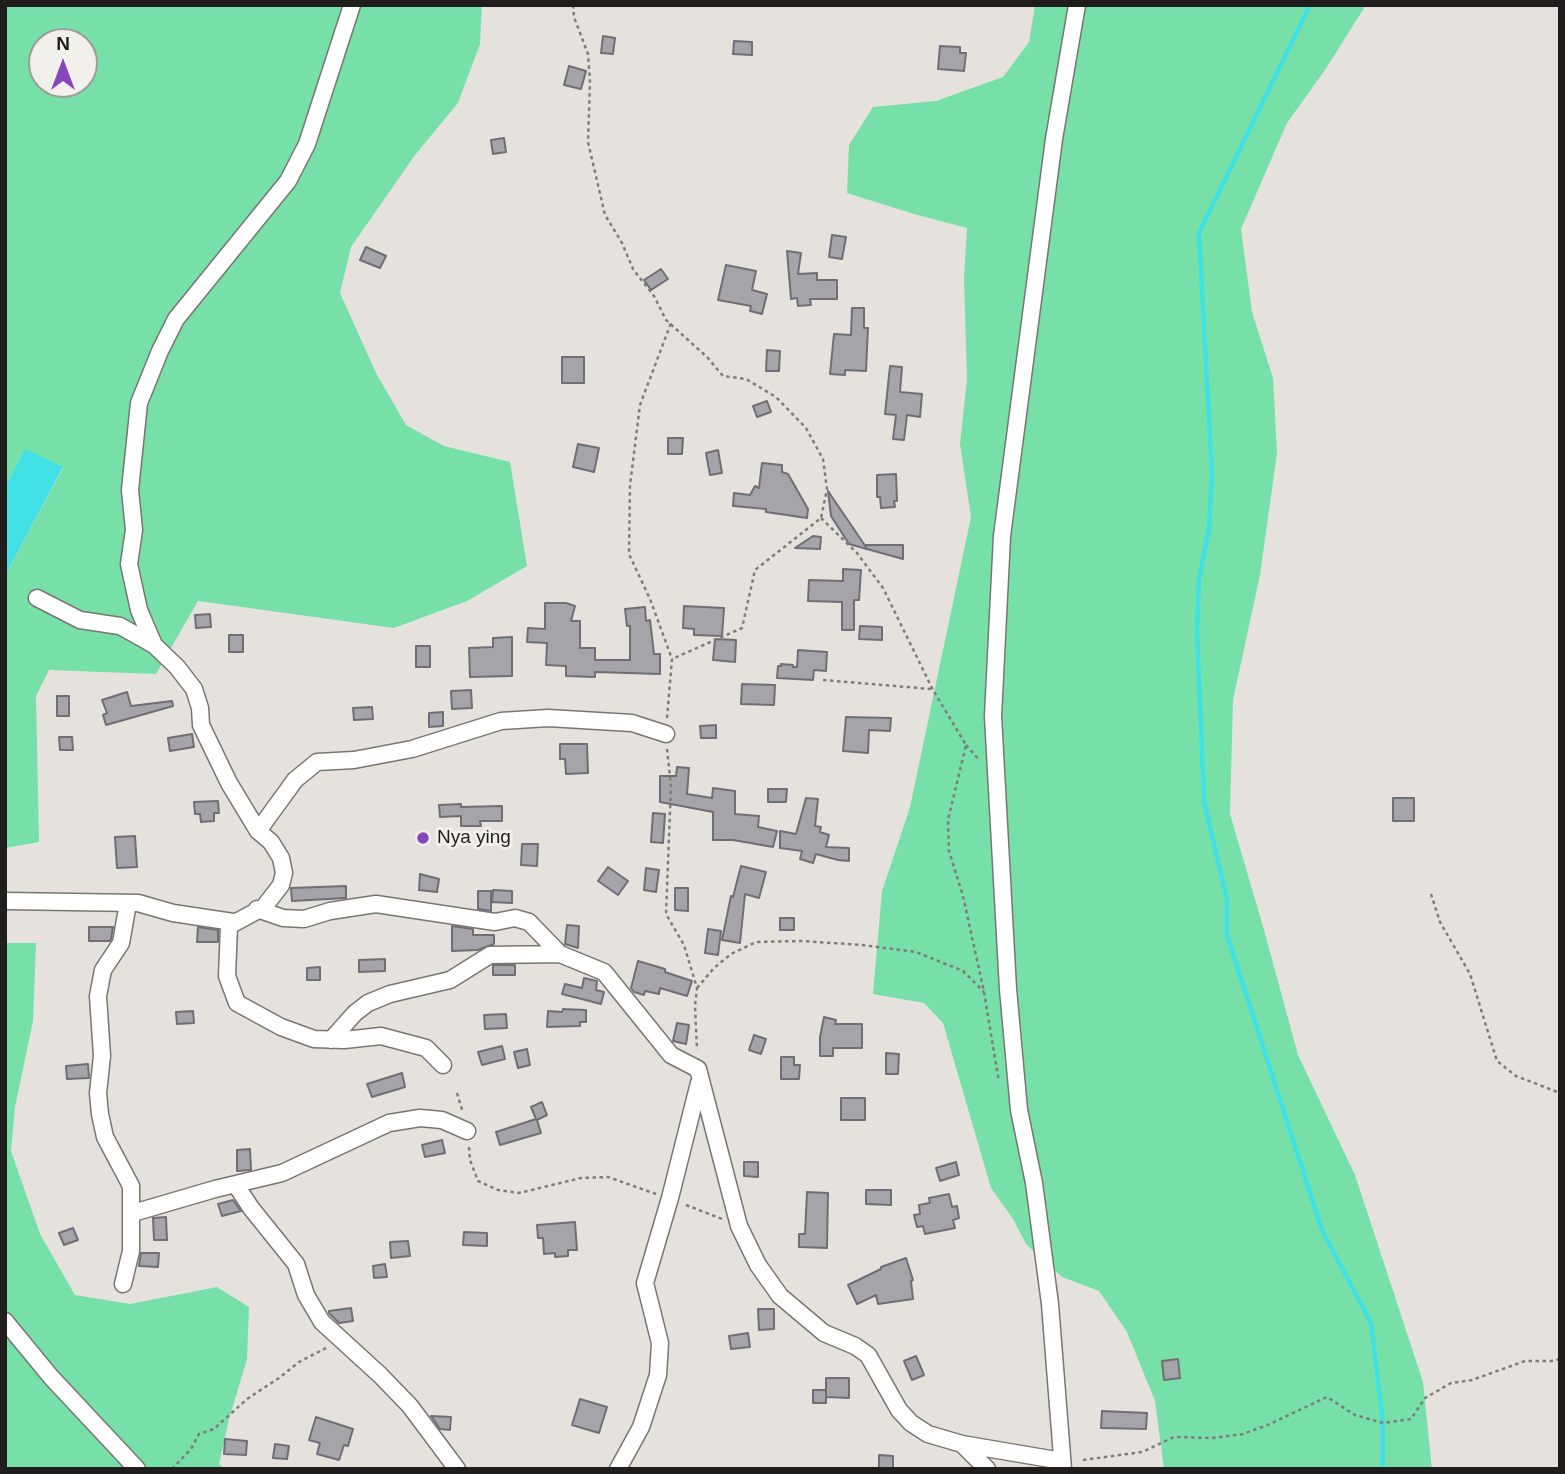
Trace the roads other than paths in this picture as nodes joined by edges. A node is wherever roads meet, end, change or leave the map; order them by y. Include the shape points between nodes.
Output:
1 (352, 5) edge
2 (1077, 5) edge
3 (37, 598) dead end
4 (154, 645) junction
5 (666, 734) road end
6 (258, 831) junction
7 (5, 901) edge
8 (128, 903) junction
9 (257, 909) junction
10 (233, 922) junction
11 (561, 954) junction
12 (331, 1040) junction
13 (443, 1065) dead end
14 (699, 1075) junction
15 (467, 1131) road end
16 (236, 1185) junction
17 (133, 1213) junction
18 (123, 1284) dead end
19 (5, 1321) edge
20 (962, 1444) junction
21 (1062, 1465) edge
22 (137, 1469) edge
23 (457, 1469) edge
24 (618, 1469) edge
25 (987, 1469) edge

1 - 4 street via 307,144 288,181 176,319 139,403 130,490 134,530 129,564 139,610
2 - 21 street via 1054,139 1002,536 993,716 1010,1016 1019,1110 1050,1304
3 - 4 street via 80,620 120,626
4 - 6 street via 194,689 201,725
5 - 6 street via 632,723 501,720 412,749 317,762 295,780
6 - 9 street via 281,858 284,873 281,885
7 - 8 street
8 - 10 street
8 - 17 street via 121,943 103,970 98,996 102,1056 98,1093 105,1137 131,1186
9 - 10 street
9 - 11 street via 304,919 376,904 495,922 516,918 529,922
10 - 12 street via 229,926 227,976 237,1003 314,1040
11 - 12 street via 490,956 450,980 368,1003
11 - 14 street via 604,972 671,1055
12 - 13 street via 381,1036 426,1048
14 - 20 street via 739,1226 780,1296 824,1333 868,1355 911,1423 928,1434
14 - 24 street via 645,1283 660,1343 658,1375 641,1427
15 - 16 street via 442,1120 389,1123 282,1173
16 - 17 street
16 - 23 street via 296,1264 306,1295 322,1322 410,1406
17 - 18 street
19 - 22 street
20 - 21 street
20 - 25 street

